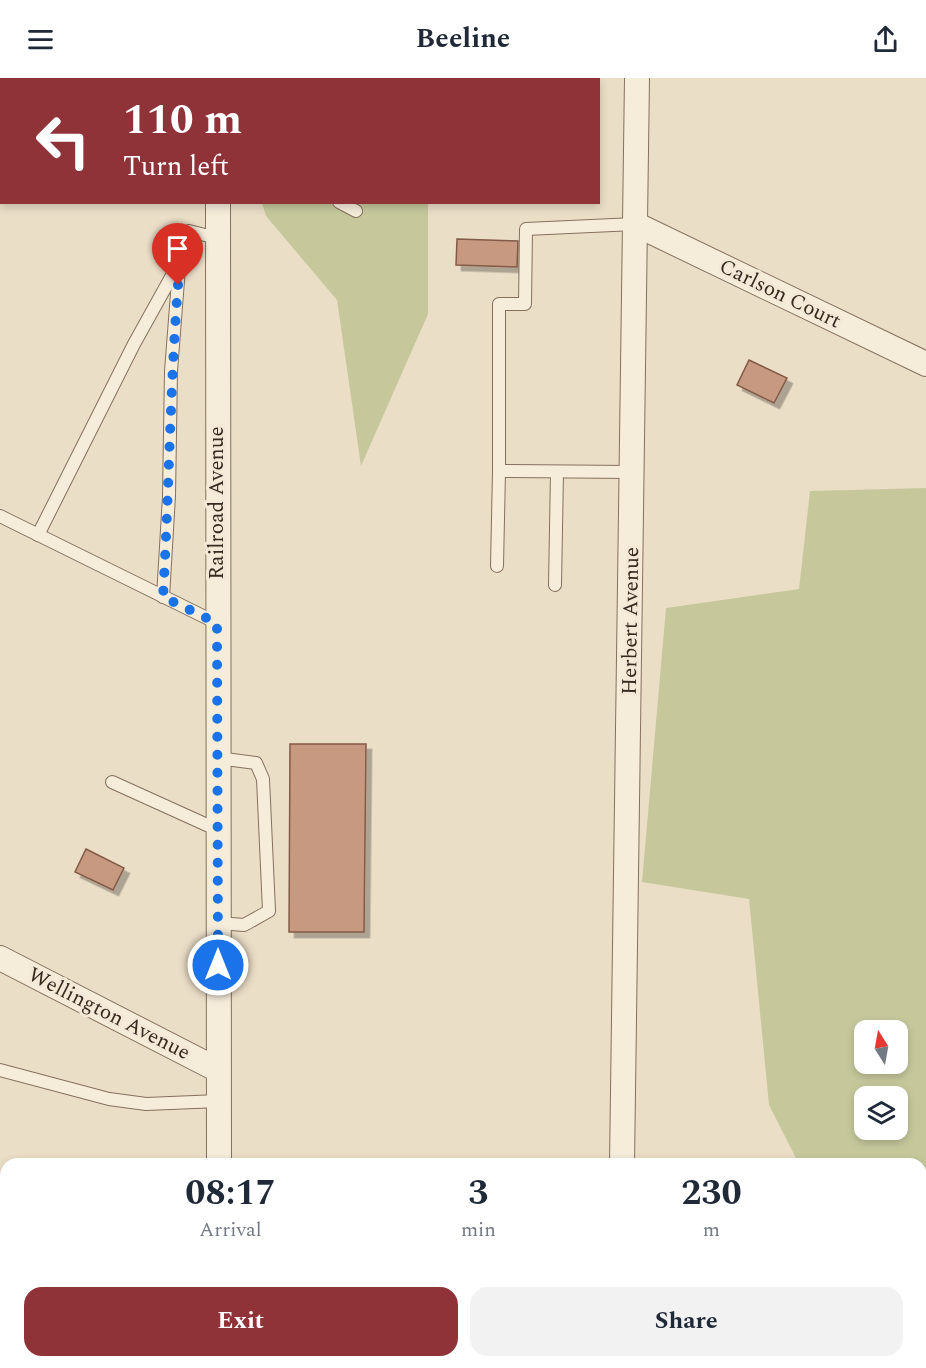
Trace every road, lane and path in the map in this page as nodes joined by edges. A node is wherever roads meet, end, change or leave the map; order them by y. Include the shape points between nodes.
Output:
1 (638, 78) edge
2 (218, 204) edge
3 (343, 204) edge
4 (356, 211) dead end
5 (635, 224) junction
6 (218, 238) junction
7 (179, 263) junction
8 (926, 364) edge
9 (499, 471) junction
10 (557, 472) junction
11 (633, 472) junction
12 (0, 516) edge
13 (38, 535) junction
14 (497, 566) dead end
15 (555, 585) dead end
16 (163, 597) junction
17 (217, 623) junction
18 (218, 758) junction
19 (112, 782) dead end
20 (218, 830) junction
21 (218, 923) junction
22 (0, 958) edge
23 (0, 1070) edge
24 (218, 1070) junction
25 (219, 1101) junction
26 (219, 1158) edge
27 (622, 1158) edge

1 - 5 street, Herbert Avenue
2 - 6 street, Railroad Avenue
3 - 4 lane
5 - 8 street, Carlson Court
5 - 9 lane via 526,229 525,304 499,304
5 - 11 street, Herbert Avenue
6 - 7 lane via 189,231
6 - 17 street, Railroad Avenue
7 - 13 lane
7 - 16 lane
9 - 10 lane
9 - 14 lane
10 - 11 lane
10 - 15 lane
11 - 27 street, Herbert Avenue
12 - 13 lane
13 - 16 lane
16 - 17 lane
17 - 18 street, Railroad Avenue
18 - 20 street, Railroad Avenue
18 - 21 lane via 256,763 263,779 269,911 244,925
19 - 20 lane
20 - 21 street, Railroad Avenue
21 - 24 street, Railroad Avenue
22 - 24 street, Wellington Avenue
23 - 25 lane via 109,1100 146,1104
24 - 25 street, Railroad Avenue
25 - 26 street, Railroad Avenue

